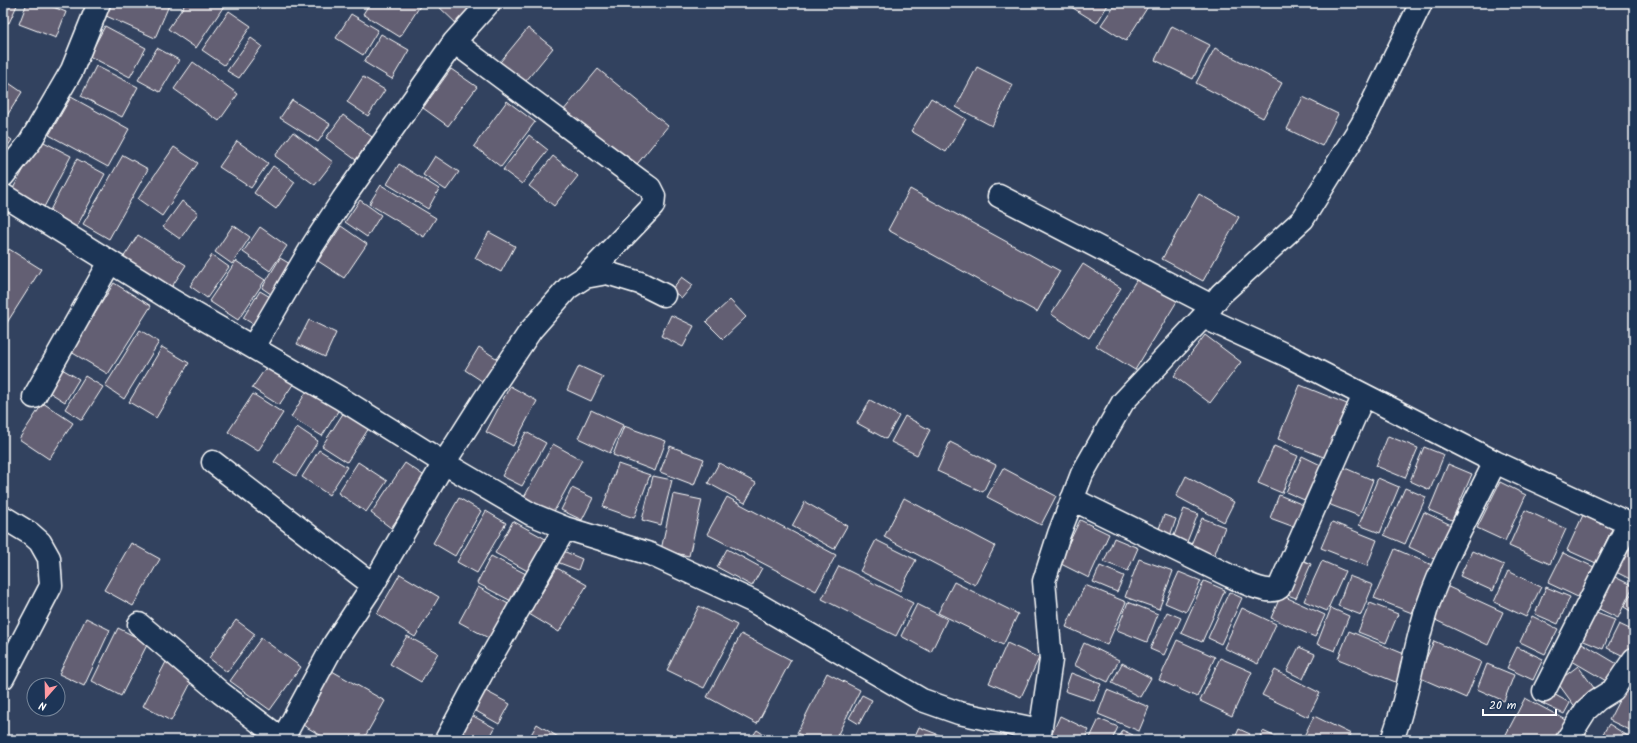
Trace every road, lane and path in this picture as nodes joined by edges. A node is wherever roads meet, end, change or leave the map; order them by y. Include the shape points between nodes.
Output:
1 (99, 3) edge
2 (489, 3) edge
3 (1421, 3) edge
4 (454, 42) junction
5 (3, 176) edge
6 (3, 196) edge
7 (1000, 196) dead end
8 (110, 262) junction
9 (585, 277) junction
10 (664, 295) dead end
11 (1208, 311) junction
12 (253, 347) junction
13 (1364, 395) junction
14 (34, 397) dead end
15 (213, 462) dead end
16 (1495, 462) junction
17 (444, 463) junction
18 (1072, 499) junction
19 (3, 517) edge
20 (1631, 525) edge
21 (566, 528) junction
22 (373, 585) junction
23 (139, 624) dead end
24 (1634, 659) edge
25 (3, 678) edge
26 (1544, 691) dead end
27 (1039, 735) edge
28 (282, 740) edge
29 (446, 740) edge
30 (1392, 740) edge
31 (1567, 740) edge

1 - 5 street via 72,70 30,142
2 - 4 street
3 - 11 street via 1362,124 1303,219 1221,294
4 - 9 street via 650,188 654,196 653,206
4 - 12 street via 343,199
6 - 8 street
7 - 11 street
8 - 12 street
8 - 14 street
9 - 10 street via 607,273 640,283
9 - 17 street via 568,288 531,330
11 - 13 street
11 - 18 street via 1123,402 1082,474
12 - 17 street
13 - 16 street
13 - 18 street via 1276,590 1271,591 1230,576
15 - 22 street
16 - 20 street
16 - 30 street via 1439,576 1428,606
17 - 21 street via 531,514
17 - 22 street
18 - 27 street via 1044,582 1051,660
19 - 25 street via 40,542 49,558 51,586
20 - 26 street
21 - 27 street via 650,554 754,602 922,700
21 - 29 street
22 - 28 street via 334,644
23 - 28 street via 221,694
24 - 31 street via 1613,690 1586,710

